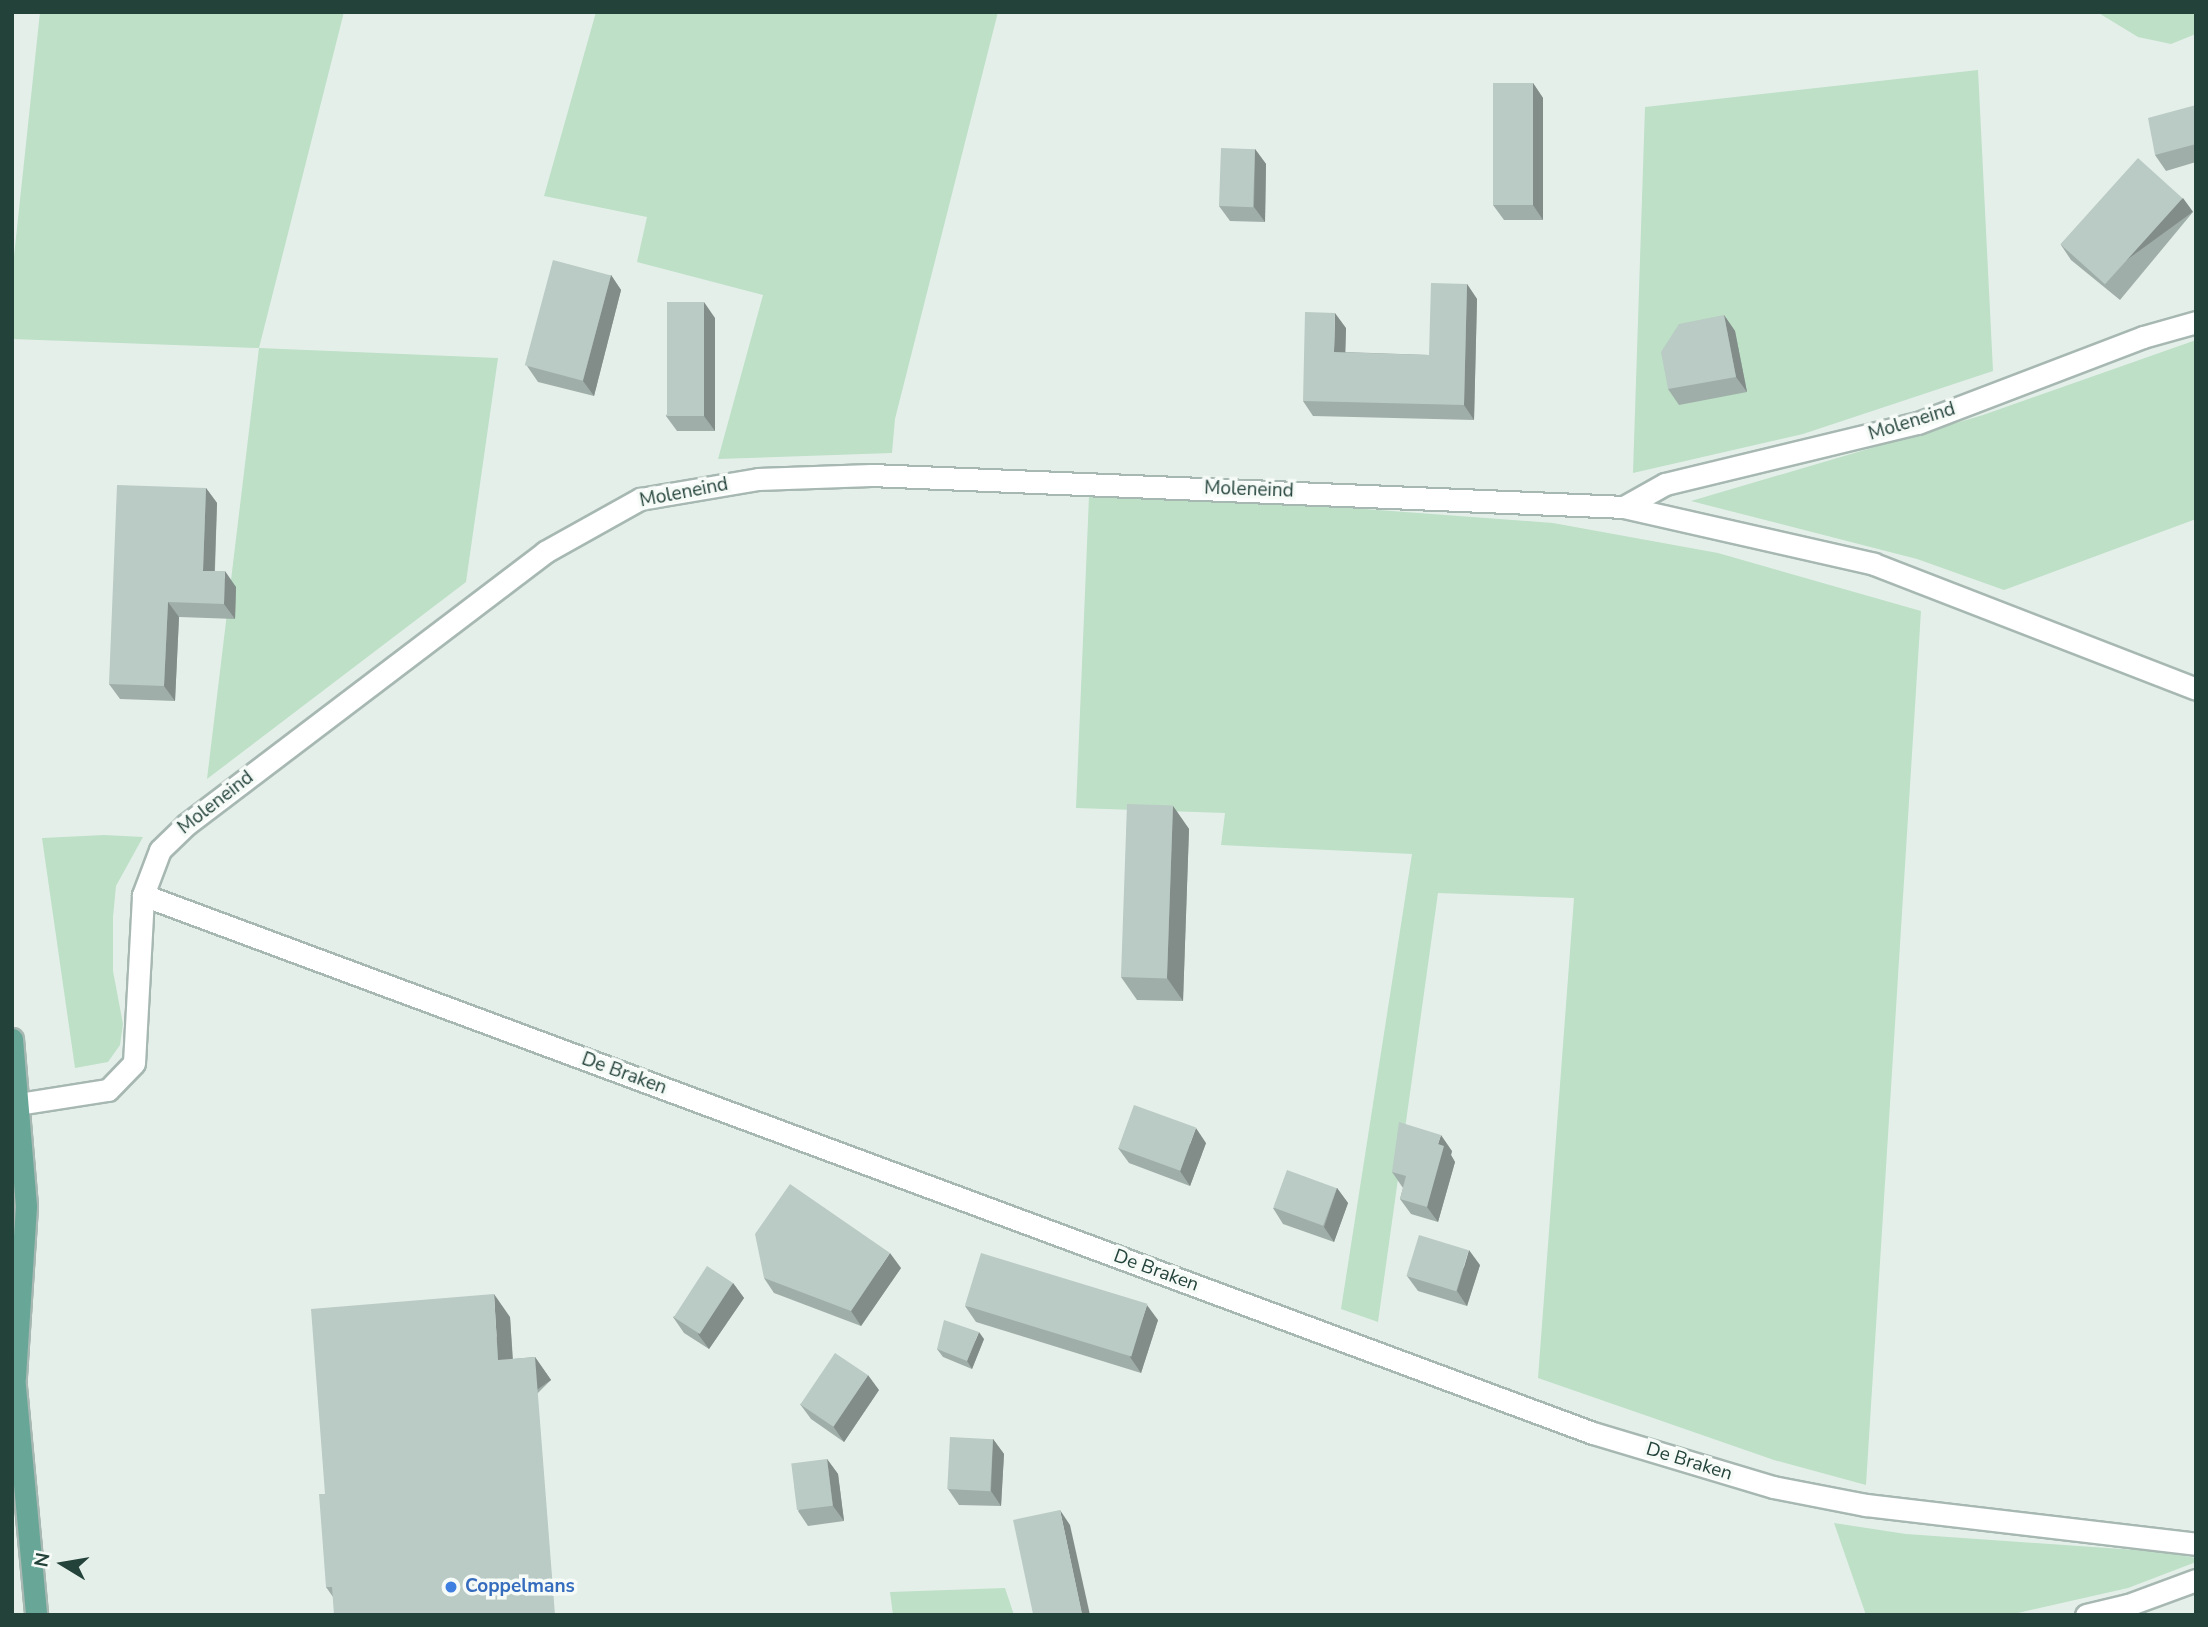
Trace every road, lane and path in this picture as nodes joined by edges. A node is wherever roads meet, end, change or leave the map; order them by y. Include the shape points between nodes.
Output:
1 (2196, 322) edge
2 (1624, 507) junction
3 (2196, 689) edge
4 (143, 895) junction
5 (12, 1040) edge
6 (16, 1105) edge
7 (14, 1370) edge
8 (2196, 1544) edge
9 (2196, 1580) edge
10 (36, 1615) edge
11 (2086, 1615) edge

1 - 2 street, Moleneind via 2143,337 1918,423 1665,484
2 - 3 street, Moleneind via 1874,564
2 - 4 street, Moleneind via 871,475 758,479 640,499 545,552 187,824 160,850
4 - 6 street, Moleneind via 134,1063 108,1090
4 - 8 street, De Braken via 1592,1433 1773,1487 1866,1505
5 - 6 main road
6 - 7 main road via 26,1206
7 - 10 main road
9 - 11 street

